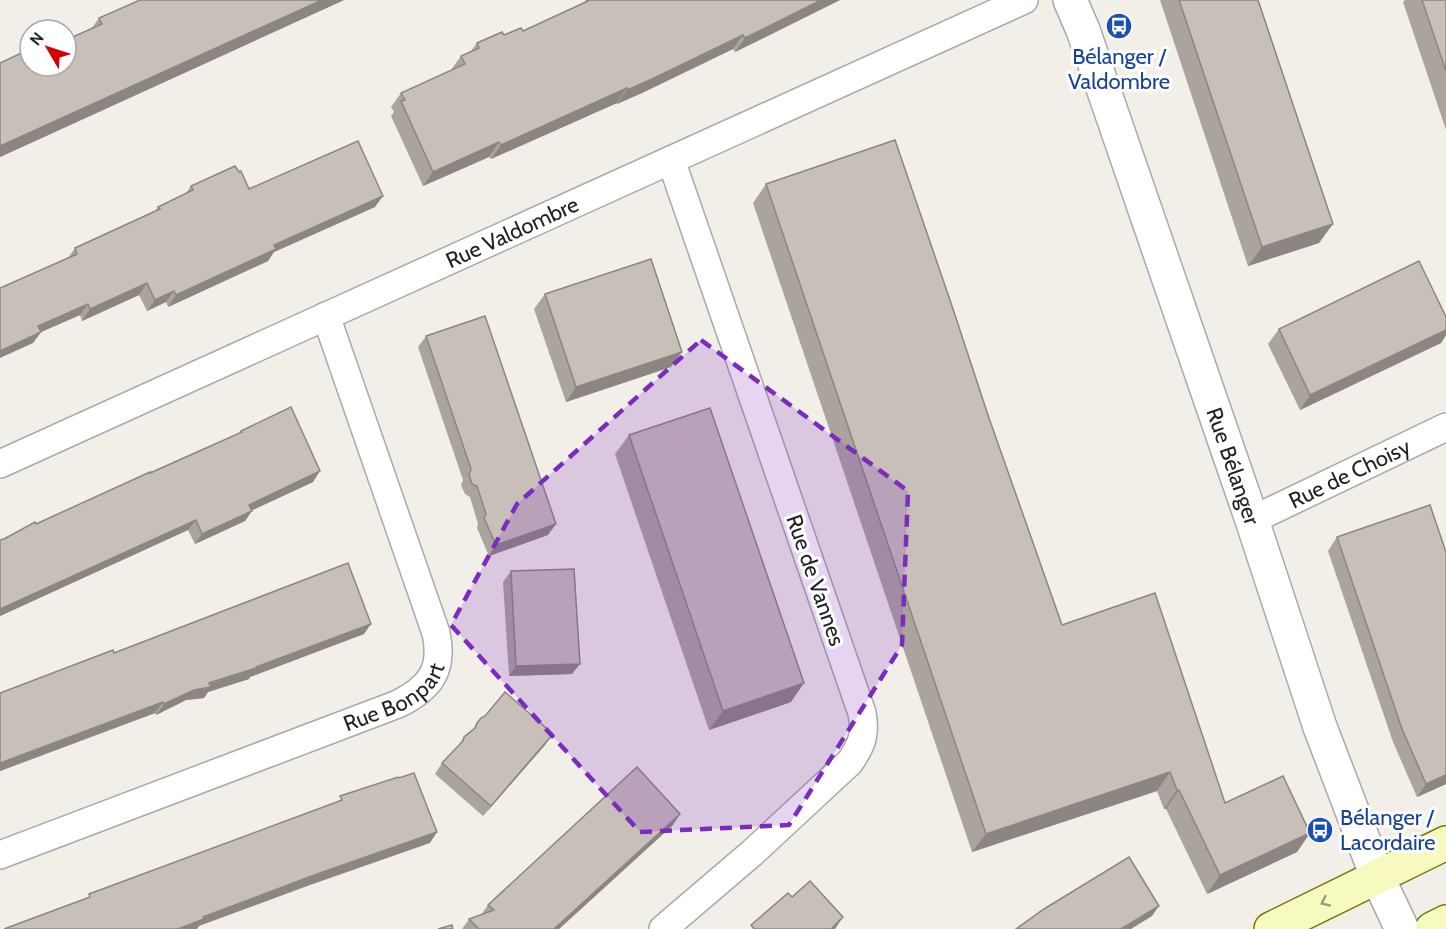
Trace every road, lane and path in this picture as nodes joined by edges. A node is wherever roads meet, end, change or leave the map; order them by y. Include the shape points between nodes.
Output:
1 (1024, 0) edge
2 (1070, 0) edge
3 (671, 160) junction
4 (326, 316) junction
5 (1446, 427) edge
6 (0, 464) edge
7 (1252, 520) junction
8 (1446, 843) edge
9 (0, 855) edge
10 (1377, 876) junction
11 (1446, 922) edge
12 (663, 929) edge
13 (1270, 929) edge
14 (1402, 929) edge
15 (1432, 929) edge

1 - 3 street, Rue Valdombre
2 - 7 street, Rue Bélanger
3 - 4 street, Rue Valdombre
3 - 12 street, Rue de Vannes via 864,726 863,739 850,762
4 - 6 street, Rue Valdombre
4 - 9 street, Rue Bonpart via 436,633 440,647 433,676 425,687 398,704
5 - 7 street, Rue de Choisy
7 - 10 street, Rue Bélanger via 1320,727
8 - 10 main road
10 -> 13 main road
10 - 14 street, Rue Bélanger
11 - 15 main road

